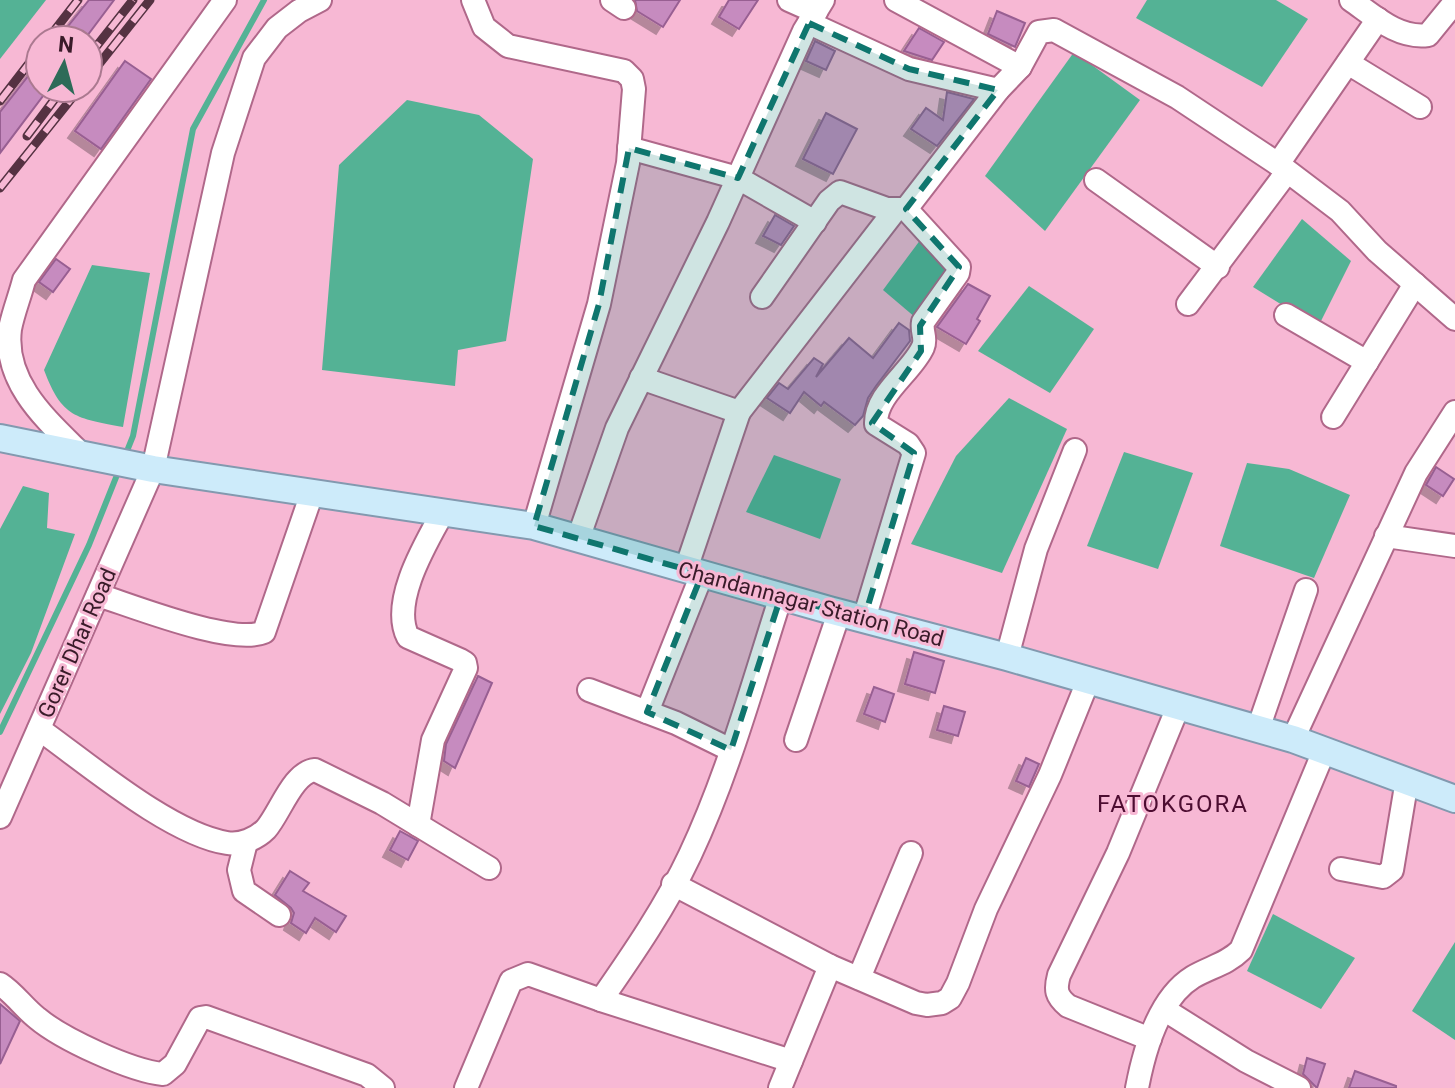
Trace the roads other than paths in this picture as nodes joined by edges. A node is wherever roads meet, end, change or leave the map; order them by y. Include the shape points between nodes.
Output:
1 (225, 0) edge
2 (320, 0) edge
3 (473, 0) edge
4 (789, 0) edge
5 (896, 0) edge
6 (1351, 0) edge
7 (1452, 11) edge
8 (816, 12) edge
9 (1378, 19) junction
10 (1348, 63) junction
11 (1020, 67) junction
12 (998, 90) junction
13 (1420, 107) dead end
14 (629, 148) junction
15 (1283, 168) junction
16 (738, 178) junction
17 (1096, 180) dead end
18 (901, 209) junction
19 (815, 222) junction
20 (1218, 267) junction
21 (1415, 284) junction
22 (762, 297) dead end
23 (1188, 304) dead end
24 (1453, 312) edge
25 (1286, 315) dead end
26 (1367, 362) junction
27 (641, 378) junction
28 (739, 412) junction
29 (1455, 412) edge
30 (1333, 417) dead end
31 (0, 438) edge
32 (1075, 450) dead end
33 (83, 456) junction
34 (135, 466) junction
35 (312, 493) junction
36 (443, 512) junction
37 (534, 526) junction
38 (1386, 536) junction
39 (578, 539) junction
40 (1455, 546) edge
41 (694, 572) junction
42 (1306, 590) dead end
43 (98, 595) junction
44 (781, 596) junction
45 (852, 616) junction
46 (1007, 657) junction
47 (1088, 681) junction
48 (589, 690) dead end
49 (1178, 707) junction
50 (647, 712) junction
51 (39, 729) junction
52 (1258, 729) junction
53 (1293, 739) junction
54 (796, 740) dead end
55 (731, 750) junction
56 (1324, 751) junction
57 (1407, 780) junction
58 (1455, 799) edge
59 (0, 817) edge
60 (418, 825) junction
61 (246, 842) junction
62 (911, 853) dead end
63 (489, 868) dead end
64 (1341, 869) dead end
65 (673, 884) junction
66 (279, 915) dead end
67 (830, 966) junction
68 (859, 978) junction
69 (0, 984) edge
70 (601, 1000) junction
71 (1165, 1010) junction
72 (1150, 1039) junction
73 (791, 1061) junction
74 (383, 1088) edge
75 (466, 1088) edge
76 (780, 1088) edge
77 (1137, 1088) edge
78 (1299, 1088) edge

1 - 33 street via 24,280 10,331 14,367 30,402
2 - 34 street, Gorer Dhar Road via 277,28 254,58
3 - 14 street via 484,27 508,46 624,71 634,89
4 - 8 street
5 - 11 street
6 - 9 street
7 - 9 street via 1428,35 1414,37
8 - 12 street via 909,69
8 - 16 street
9 - 10 street
10 - 13 street
10 - 15 street
11 - 12 street
11 - 15 street via 1039,32 1054,30 1177,97
12 - 18 street
14 - 16 street
14 - 37 street via 599,304
15 - 20 street
15 - 21 street via 1340,211
16 - 19 street
16 - 27 street
17 - 20 street
18 - 19 street via 840,192
18 - 28 street
18 - 45 street via 959,267 923,322 921,351 875,417 876,424 914,453
19 - 22 street
20 - 23 street
21 - 24 street
21 - 26 street
25 - 26 street
26 - 30 street
27 - 28 street
27 - 39 street via 617,428
28 - 41 street
29 - 38 street via 1416,473
31 - 33 main road, Chandannagar Station Road
32 - 46 street via 1036,549
33 - 34 main road, Chandannagar Station Road
34 - 35 main road, Chandannagar Station Road
34 - 43 street, Gorer Dhar Road
35 - 36 main road, Chandannagar Station Road
35 - 43 street via 264,632 238,636 204,629
36 - 37 main road, Chandannagar Station Road
36 - 60 street via 411,578 403,628 408,637 466,668 433,740
37 - 39 main road, Chandannagar Station Road
38 - 40 street
38 - 53 street
39 - 41 main road, Chandannagar Station Road
41 - 44 main road, Chandannagar Station Road
41 - 50 street
42 - 52 street
43 - 51 street, Gorer Dhar Road
44 - 45 main road, Chandannagar Station Road
44 - 55 street
45 - 46 main road, Chandannagar Station Road
45 - 54 street
46 - 47 main road, Chandannagar Station Road
47 - 49 main road, Chandannagar Station Road
47 - 68 street via 950,998 916,1003
48 - 50 street
49 - 52 main road, Chandannagar Station Road
49 - 72 street via 1055,989 1068,1006
50 - 55 street
51 - 59 street, Gorer Dhar Road
51 - 61 street via 164,818 206,838
52 - 53 main road, Chandannagar Station Road
53 - 56 main road, Chandannagar Station Road
55 - 65 street via 690,855
56 - 57 main road, Chandannagar Station Road
56 - 71 street via 1241,950 1232,960 1187,981
57 - 58 main road, Chandannagar Station Road
57 - 64 street via 1392,870 1383,877
60 - 61 street via 323,773 306,771 275,819
60 - 63 street
61 - 66 street via 239,870 244,891
62 - 68 street
65 - 67 street
65 - 70 street
67 - 68 street
67 - 73 street
69 - 74 street via 60,1033 154,1073 163,1074 175,1064 200,1018 206,1017 367,1075
70 - 73 street
70 - 75 street via 528,974 511,981
71 - 72 street
71 - 78 street
72 - 77 street
73 - 76 street

